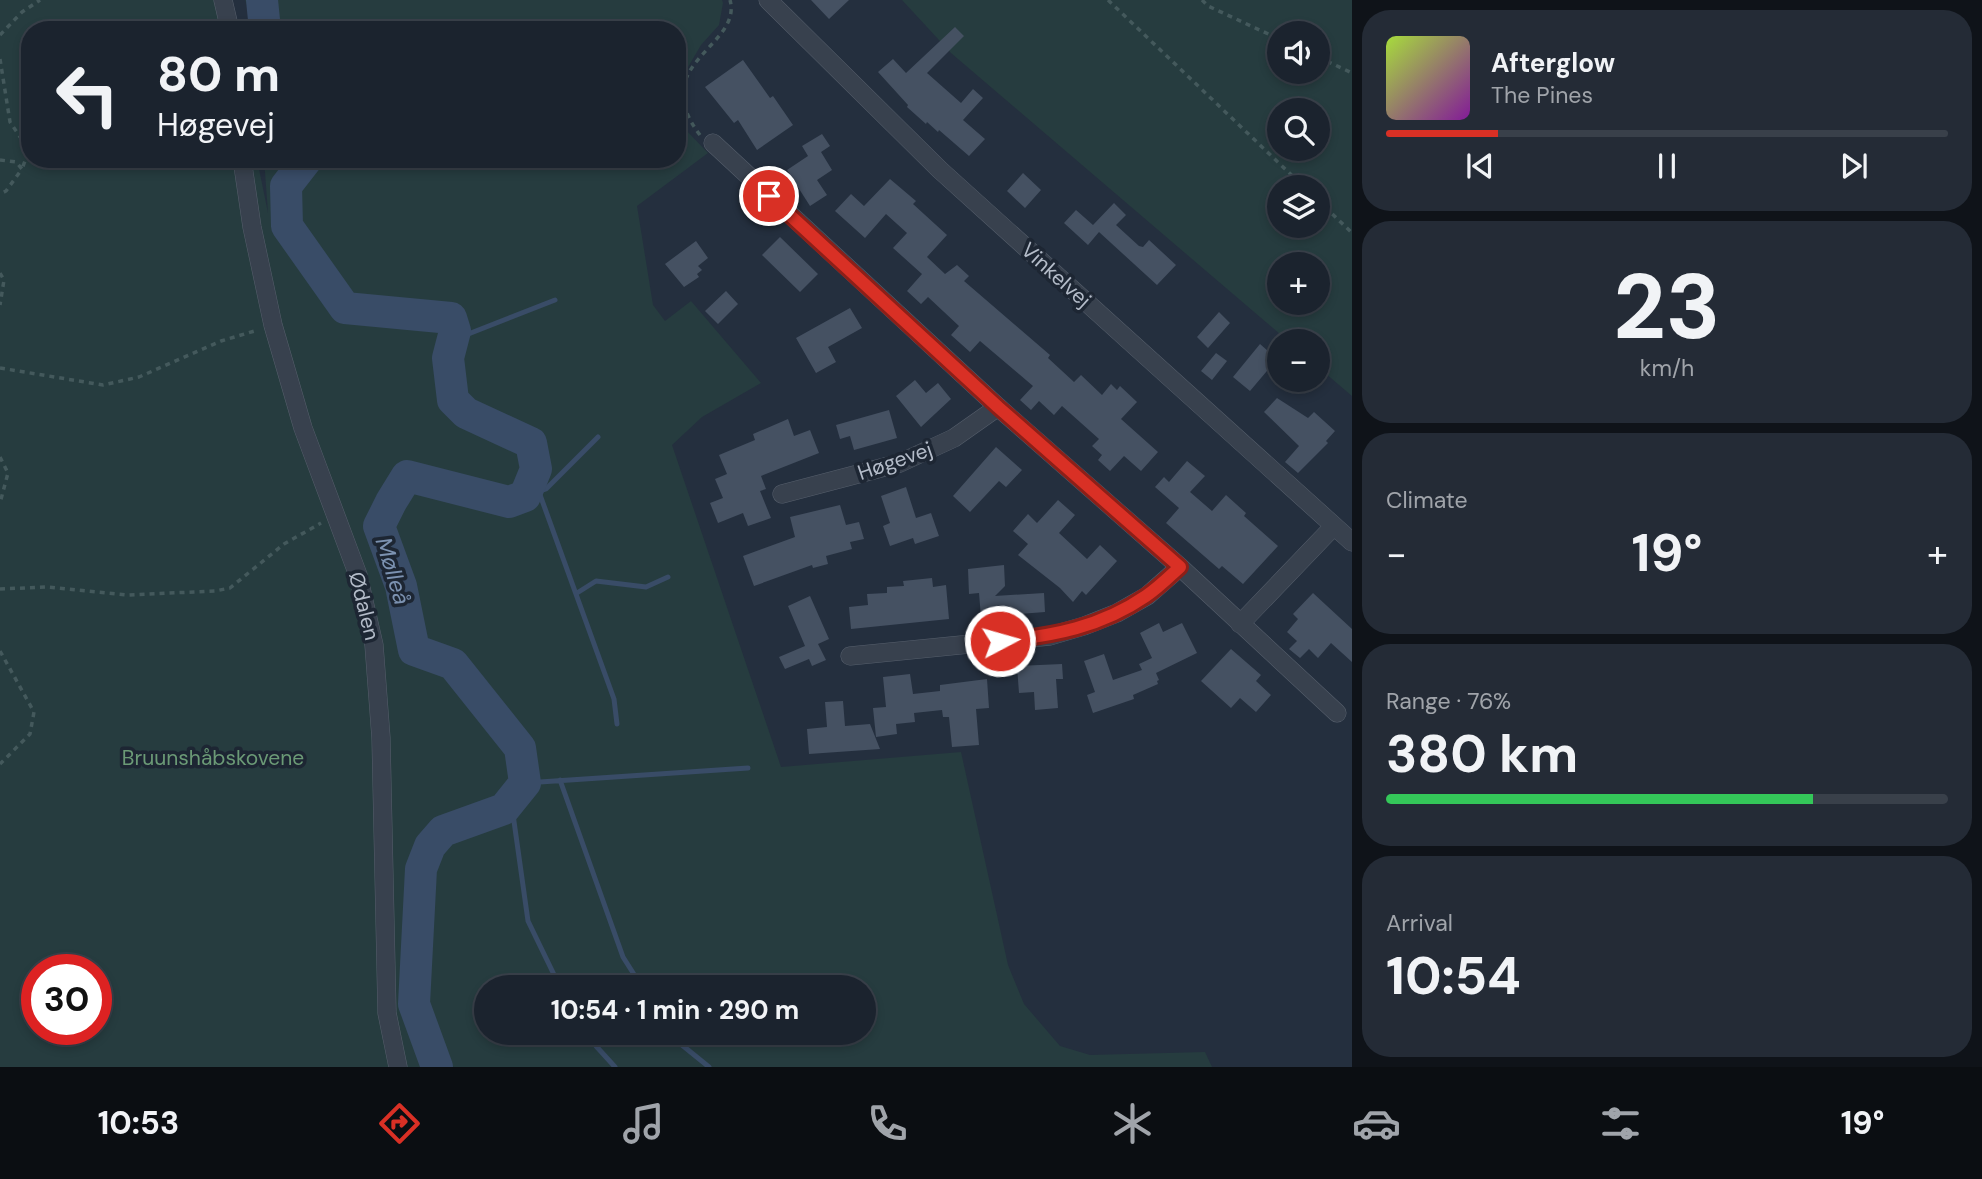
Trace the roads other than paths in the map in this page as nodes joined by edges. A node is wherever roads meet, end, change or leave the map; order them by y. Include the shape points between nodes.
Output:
1 (223, 0) edge
2 (768, 0) edge
3 (228, 21) edge
4 (713, 143) road end
5 (243, 168) edge
6 (998, 407) junction
7 (782, 494) dead end
8 (1334, 526) junction
9 (1352, 542) edge
10 (1180, 567) junction
11 (1240, 625) junction
12 (850, 656) dead end
13 (1337, 713) dead end
14 (398, 1067) edge

1 - 3 street
2 - 8 street, Vinkelvej via 940,170
4 - 6 street
5 - 14 street, Ødalen via 273,326 303,428 358,575 374,645 381,737 387,1013
6 - 7 street, Høgevej via 954,438 910,459
6 - 10 street
8 - 9 street, Vinkelvej
8 - 11 street
10 - 11 street
10 - 12 street via 1147,596 1116,613 1050,636
11 - 13 street

